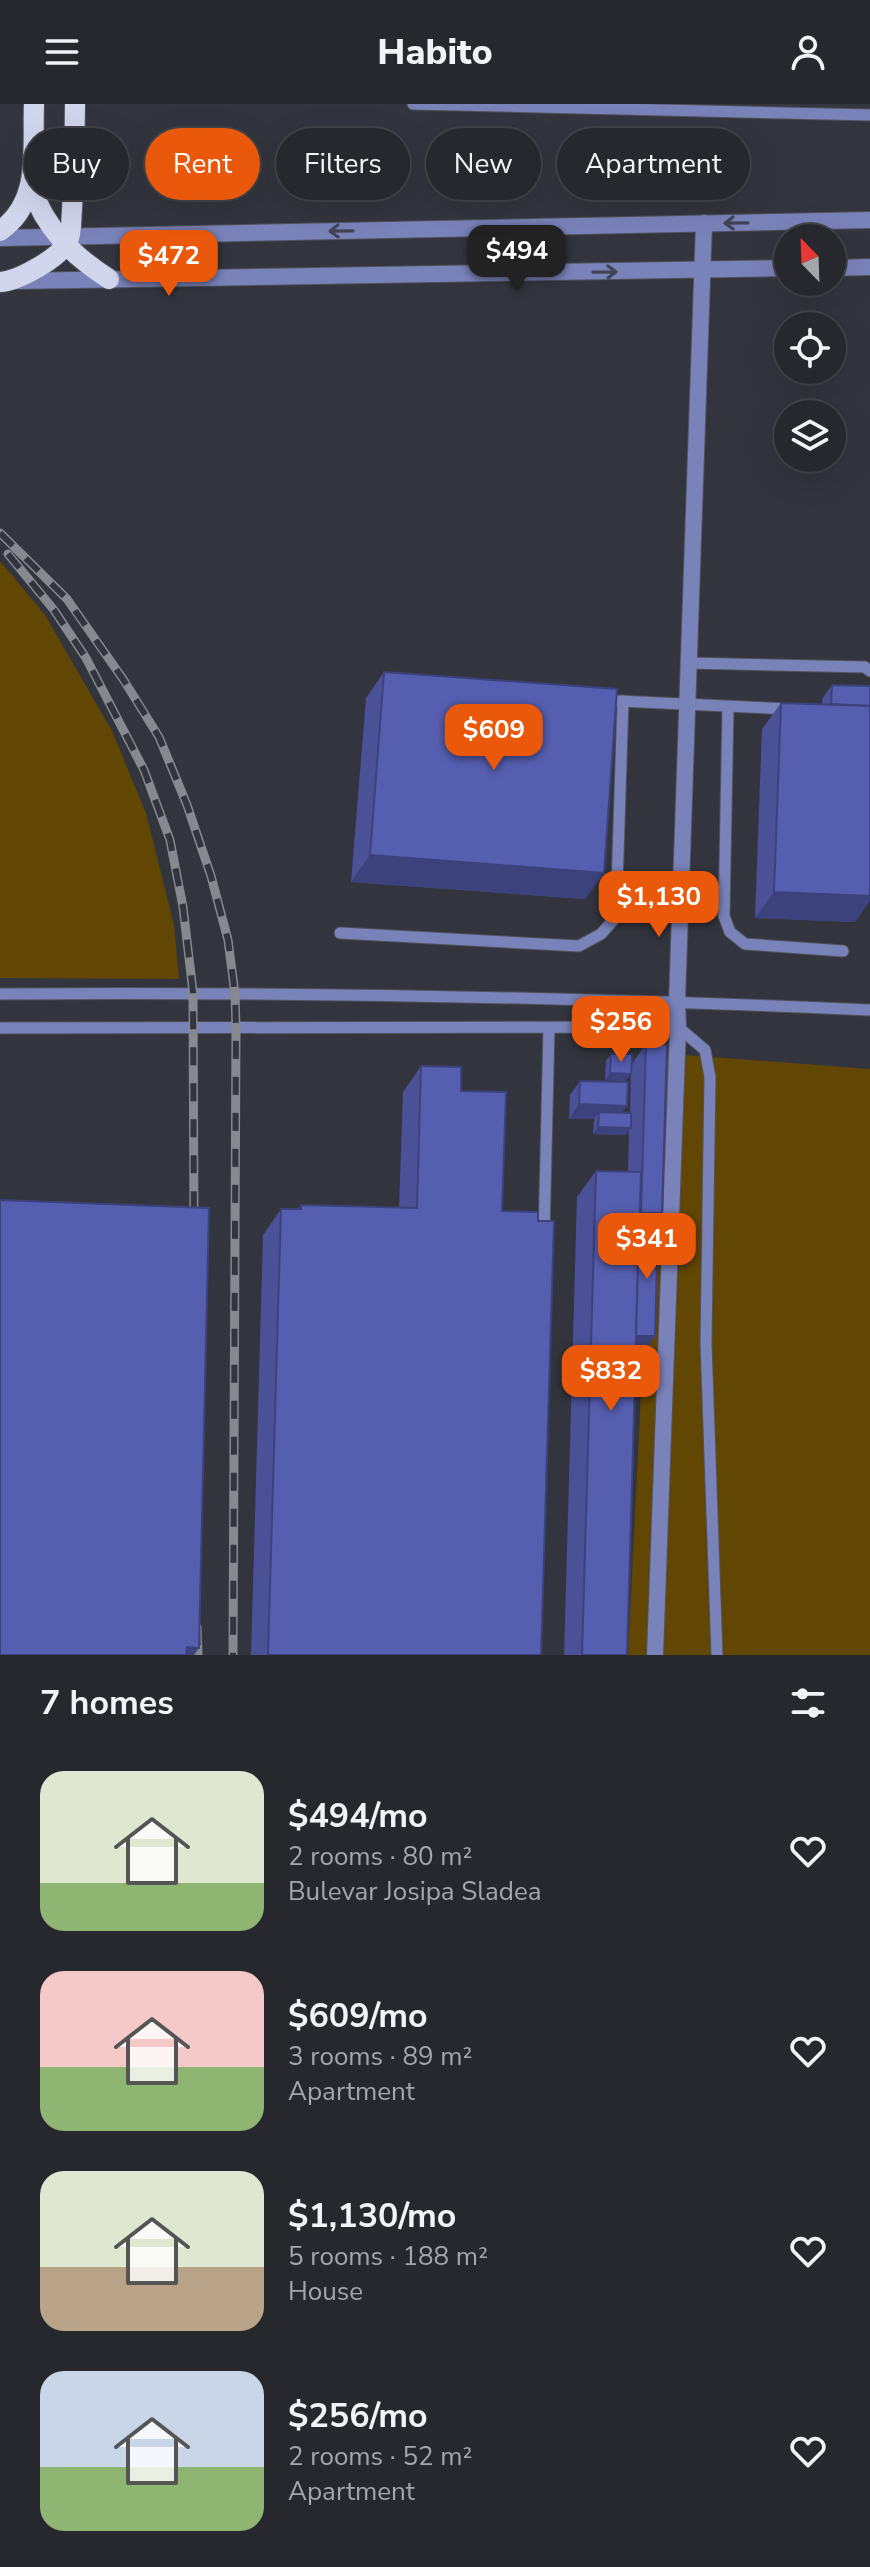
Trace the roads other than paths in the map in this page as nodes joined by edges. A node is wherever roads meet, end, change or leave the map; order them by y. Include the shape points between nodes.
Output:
1 (34, 104) edge
2 (75, 104) edge
3 (413, 104) edge
4 (870, 115) edge
5 (33, 128) edge
6 (26, 200) edge
7 (36, 200) edge
8 (870, 220) edge
9 (704, 223) junction
10 (0, 231) edge
11 (0, 238) edge
12 (65, 239) junction
13 (870, 267) edge
14 (774, 268) edge
15 (846, 268) edge
16 (703, 270) junction
17 (109, 279) junction
18 (4, 282) edge
19 (689, 663) junction
20 (870, 671) edge
21 (607, 700) edge
22 (623, 701) junction
23 (688, 705) junction
24 (728, 707) junction
25 (806, 710) edge
26 (340, 933) dead end
27 (843, 951) dead end
28 (0, 994) edge
29 (677, 1001) junction
30 (870, 1010) edge
31 (678, 1027) junction
32 (0, 1028) edge
33 (549, 1028) junction
34 (544, 1247) edge
35 (655, 1655) edge
36 (717, 1655) edge

1 - 5 main road
2 - 12 main road via 74,179
3 - 4 lane
6 - 10 main road via 22,212
7 - 12 main road
8 -> 9 street
9 -> 12 street
9 - 16 street
11 - 12 street
12 - 17 main road
12 - 18 main road via 38,267
13 - 15 street
14 - 16 street
17 -> 16 street
16 - 19 street
17 - 18 street
19 - 20 lane
19 - 23 street
21 - 22 lane
22 - 23 lane
22 - 26 lane via 616,917 601,934 579,946
23 - 24 lane
23 - 29 street
24 - 25 lane
24 - 27 lane via 724,916 730,932 745,944
28 - 29 lane
29 - 30 lane
29 - 31 street
31 - 33 lane
31 - 35 street
31 - 36 lane via 705,1050 710,1077 706,1343
32 - 33 lane
33 - 34 lane

